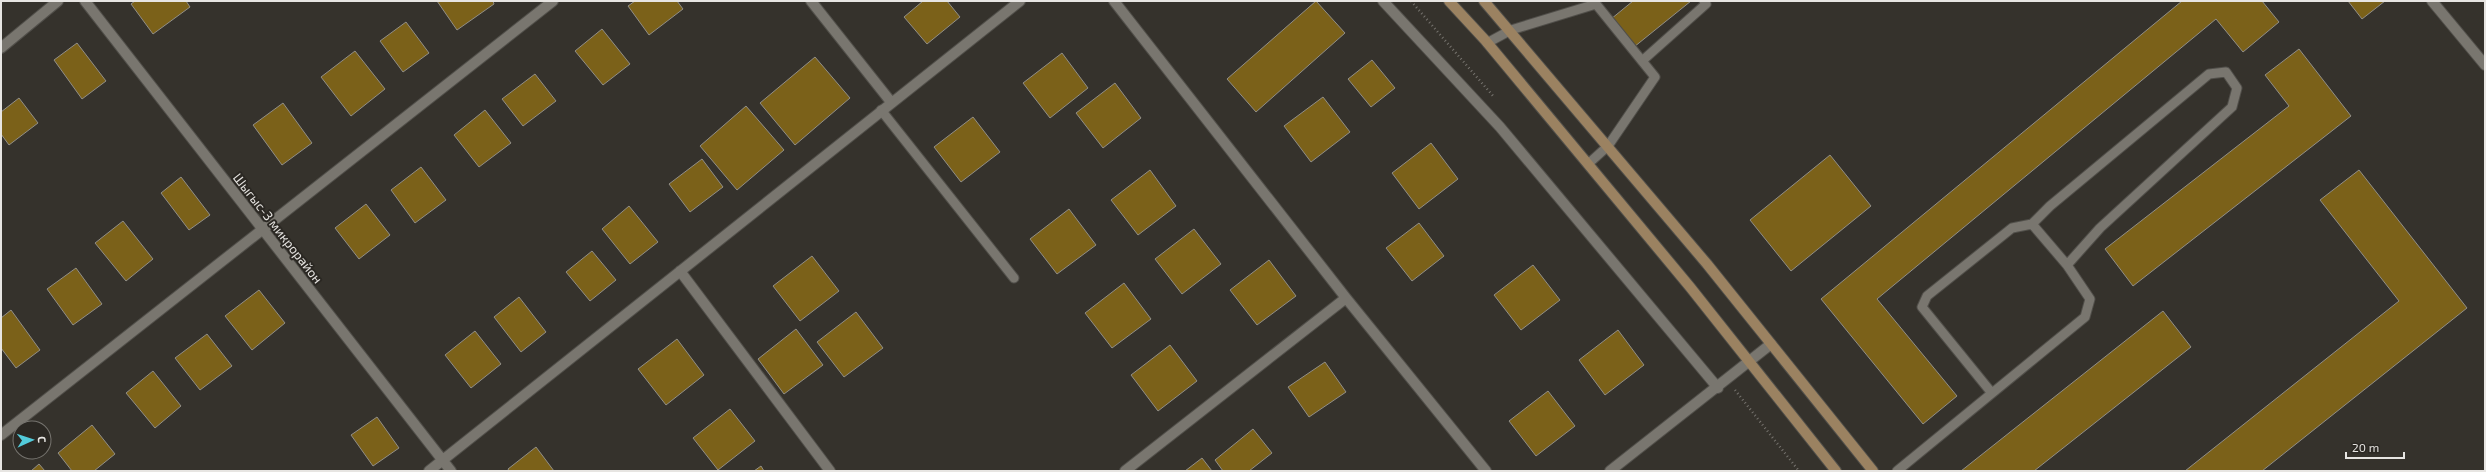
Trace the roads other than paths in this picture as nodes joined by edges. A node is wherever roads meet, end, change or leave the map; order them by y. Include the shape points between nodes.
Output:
1 (58, 1) edge
2 (85, 1) edge
3 (553, 1) edge
4 (811, 1) edge
5 (1020, 1) edge
6 (1114, 1) edge
7 (1383, 1) edge
8 (1449, 1) edge
9 (1484, 1) edge
10 (1704, 1) edge
11 (2432, 1) edge
12 (1598, 3) edge
13 (1511, 30) junction
14 (1487, 43) junction
15 (1, 48) edge
16 (1642, 61) junction
17 (2485, 65) edge
18 (891, 102) junction
19 (881, 110) junction
20 (1608, 146) junction
21 (1588, 164) junction
22 (2032, 224) junction
23 (262, 228) junction
24 (2068, 265) junction
25 (680, 271) junction
26 (1014, 278) dead end
27 (1346, 298) junction
28 (1771, 344) junction
29 (1749, 361) junction
30 (1718, 388) junction
31 (1991, 392) junction
32 (1, 435) edge
33 (443, 460) junction
34 (429, 471) edge
35 (451, 471) edge
36 (830, 471) edge
37 (1125, 471) edge
38 (1486, 471) edge
39 (1610, 471) edge
40 (1836, 471) edge
41 (1872, 471) edge
42 (1897, 471) edge

1 - 15 street
2 - 23 street, Шыгыс-3 микрорайон
3 - 23 street
4 - 18 street
5 - 18 street
6 - 27 street
7 - 30 street via 1500,127
8 - 14 main road
9 - 13 main road
10 - 16 lane via 1706,4
11 - 17 street
12 - 13 lane
12 - 16 lane
13 - 14 lane
13 - 20 main road
14 - 21 main road
16 - 20 lane via 1655,77
18 - 19 street
19 - 25 street
19 - 26 lane
20 - 21 lane
20 - 28 main road
21 - 29 main road
22 - 24 lane
22 - 24 lane via 2050,206 2210,74 2226,72 2237,88 2232,107 2100,228
22 - 31 lane via 2012,228 1927,296 1922,307
23 - 32 street
23 - 33 street, Шыгыс-3 микрорайон
24 - 31 lane via 2090,299 2085,316
25 - 33 street
25 - 36 street
27 - 37 street
27 - 38 street
28 - 29 street
28 - 41 main road
29 - 30 street
29 - 40 main road
30 - 39 street
31 - 42 lane
33 - 34 street
33 - 35 street, Шыгыс-3 микрорайон

